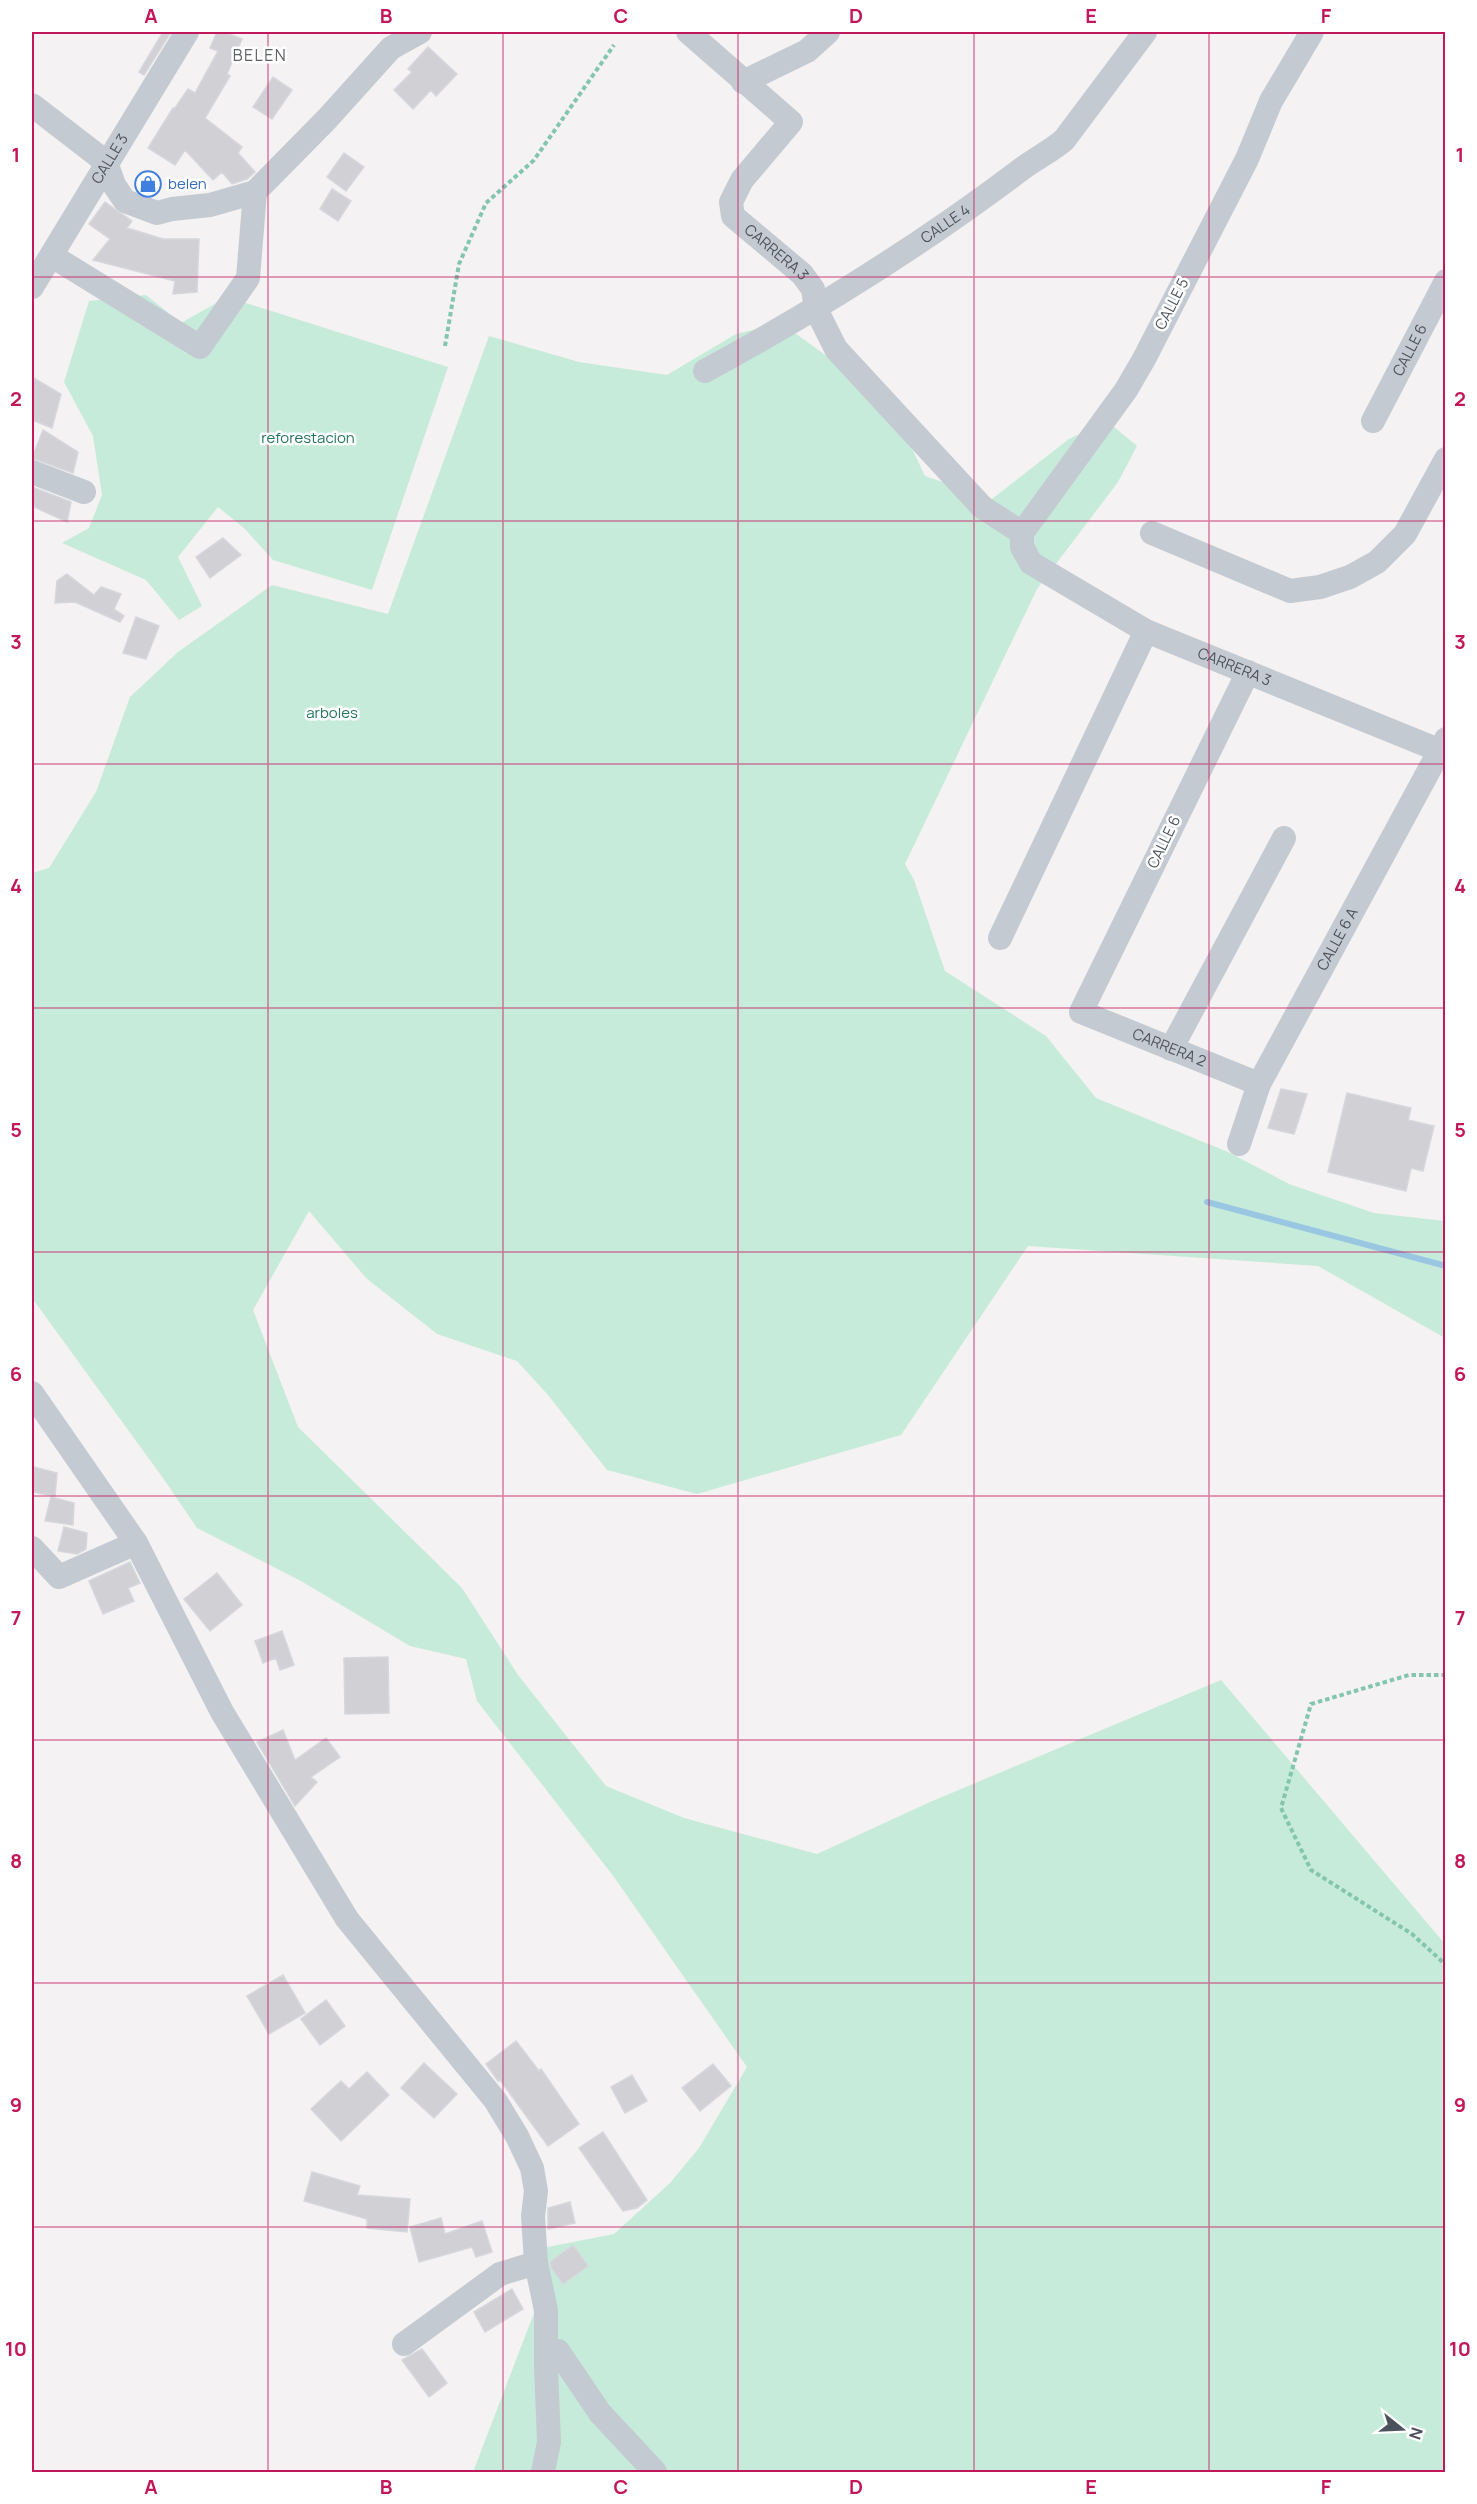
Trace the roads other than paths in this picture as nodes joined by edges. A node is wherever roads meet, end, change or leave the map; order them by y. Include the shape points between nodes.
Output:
1 (187, 32) edge
2 (420, 32) edge
3 (688, 32) edge
4 (828, 32) edge
5 (1145, 32) edge
6 (1312, 32) edge
7 (743, 82) junction
8 (32, 105) edge
9 (106, 162) junction
10 (255, 192) junction
11 (52, 256) junction
12 (1446, 281) edge
13 (32, 287) edge
14 (816, 309) junction
15 (705, 371) dead end
16 (1373, 421) dead end
17 (1446, 459) edge
18 (32, 472) edge
19 (84, 492) dead end
20 (1022, 533) junction
21 (1152, 533) dead end
22 (1146, 631) junction
23 (1248, 672) junction
24 (1443, 748) edge
25 (1284, 838) dead end
26 (1000, 938) dead end
27 (1081, 1012) joint
28 (1171, 1049) junction
29 (1259, 1084) junction
30 (1239, 1144) dead end
31 (32, 1393) edge
32 (136, 1543) junction
33 (32, 1548) edge
34 (536, 2263) junction
35 (404, 2344) dead end
36 (547, 2353) junction
37 (543, 2472) edge
38 (655, 2472) edge

1 - 9 street, CALLE 3
2 - 10 street via 391,48
3 - 7 street, CARRERA 3
4 - 7 street via 807,51
5 - 14 street, CALLE 4 via 1064,140 974,206
6 - 20 street, CALLE 5 via 1272,101 1126,390
7 - 14 street, CARRERA 3 via 791,122 742,180 731,202 733,216 802,274 813,289
8 - 9 street
9 - 10 street via 125,201 157,213 210,205
9 - 11 street, CALLE 3
10 - 11 street via 248,278 200,347
11 - 13 street, CALLE 3
12 - 16 street, CALLE 6
14 - 15 street, CALLE 4
14 - 20 street, CARRERA 3 via 844,358 982,507
17 - 21 street via 1395,545 1377,562 1350,578 1320,587 1290,591
18 - 19 street
20 - 22 street, CARRERA 3 via 1022,547 1031,563
22 - 23 street, CARRERA 3
22 - 26 street
23 - 24 street, CARRERA 3
23 - 27 street, CALLE 6
24 - 29 street, CALLE 6 A
25 - 28 street
27 - 28 street, CARRERA 2
28 - 29 street, CARRERA 2
29 - 30 street, CALLE 6 A
31 - 32 street
32 - 33 street via 59,1576
32 - 34 street via 222,1712 347,1919 495,2100 517,2136 532,2168 536,2191
34 - 35 street via 500,2274
34 - 36 street via 546,2310
36 - 37 street via 549,2442
36 - 38 street via 558,2351 600,2413

